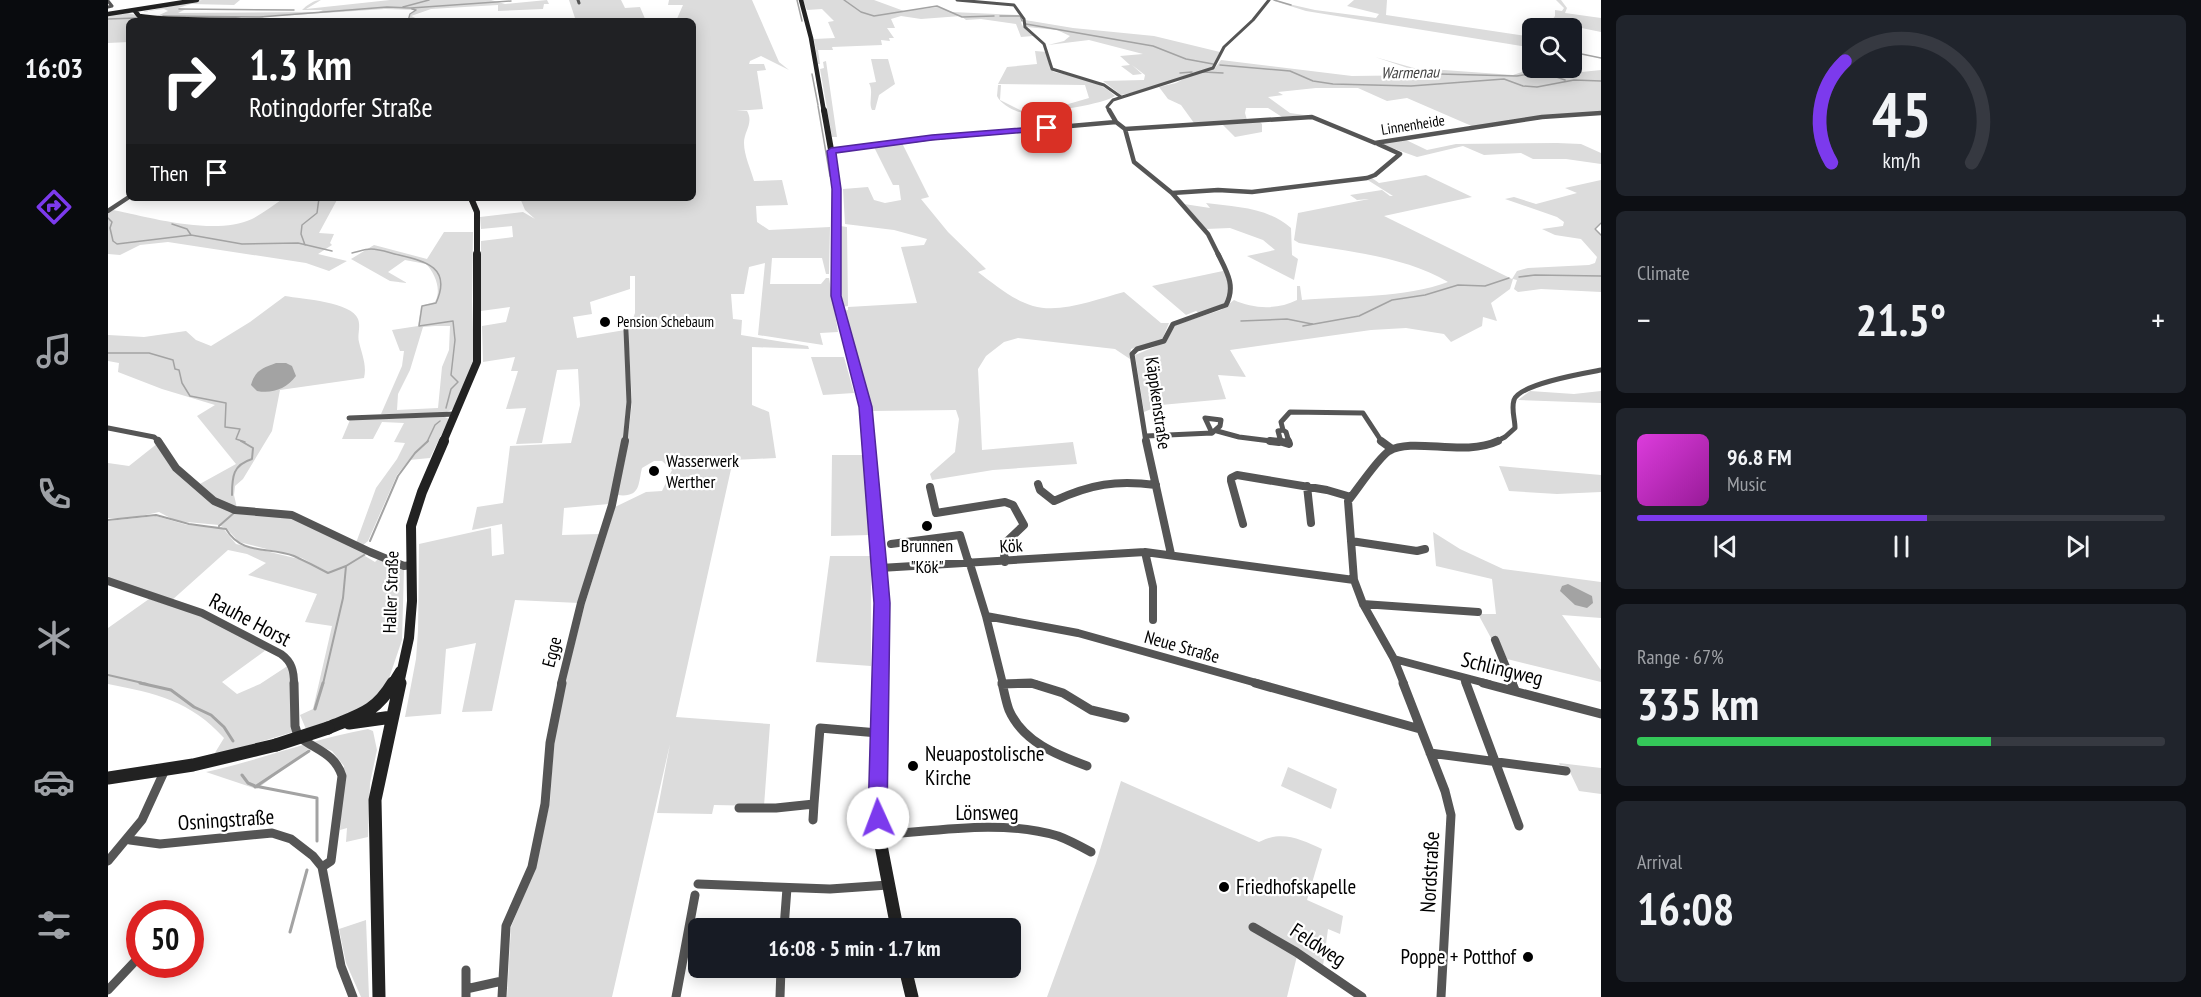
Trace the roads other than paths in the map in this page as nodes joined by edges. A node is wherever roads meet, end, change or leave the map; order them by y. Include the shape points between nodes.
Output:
1 (197, 0) edge
2 (801, 0) edge
3 (957, 0) edge
4 (1269, 0) edge
5 (108, 1) edge
6 (108, 8) edge
7 (135, 10) junction
8 (108, 14) edge
9 (148, 18) edge
10 (1121, 97) junction
11 (1601, 113) edge
12 (1116, 122) junction
13 (1125, 129) junction
14 (1375, 143) junction
15 (831, 151) junction
16 (1172, 193) junction
17 (126, 198) edge
18 (472, 201) edge
19 (108, 212) edge
20 (626, 330) dead end
21 (1601, 370) edge
22 (456, 414) junction
23 (349, 418) dead end
24 (108, 428) edge
25 (1146, 436) junction
26 (1392, 449) junction
27 (1038, 484) dead end
28 (1156, 485) junction
29 (1307, 486) junction
30 (930, 487) dead end
31 (1352, 497) junction
32 (1311, 522) dead end
33 (1243, 524) dead end
34 (1351, 541) junction
35 (891, 544) dead end
36 (1425, 549) dead end
37 (1145, 552) junction
38 (1171, 554) junction
39 (1005, 562) junction
40 (970, 564) junction
41 (411, 565) junction
42 (880, 568) junction
43 (1354, 580) junction
44 (108, 581) edge
45 (1363, 603) junction
46 (1478, 612) dead end
47 (986, 616) junction
48 (1153, 620) dead end
49 (1495, 640) dead end
50 (1394, 659) junction
51 (404, 664) junction
52 (1464, 678) junction
53 (1002, 684) junction
54 (1515, 690) junction
55 (370, 710) junction
56 (393, 712) junction
57 (1601, 714) edge
58 (1125, 718) dead end
59 (334, 726) junction
60 (1420, 729) junction
61 (878, 733) junction
62 (1430, 753) junction
63 (1495, 761) junction
64 (1087, 766) dead end
65 (1566, 771) dead end
66 (164, 772) junction
67 (108, 778) edge
68 (814, 804) junction
69 (739, 808) dead end
70 (813, 820) dead end
71 (1519, 826) dead end
72 (879, 835) junction
73 (130, 840) junction
74 (1091, 852) dead end
75 (108, 861) edge
76 (322, 867) junction
77 (698, 884) dead end
78 (888, 885) junction
79 (787, 888) junction
80 (695, 895) dead end
81 (785, 918) edge
82 (895, 918) edge
83 (1253, 927) dead end
84 (466, 970) dead end
85 (126, 971) edge
86 (781, 978) edge
87 (907, 978) edge
88 (502, 981) junction
89 (108, 990) edge
90 (466, 993) edge
91 (354, 997) edge
92 (379, 997) edge
93 (502, 997) edge
94 (676, 997) edge
95 (780, 997) edge
96 (912, 997) edge
97 (1362, 997) edge
98 (1441, 997) edge

1 - 7 main road
2 - 15 main road
3 - 10 street via 1014,5 1025,27 1044,41 1052,69 1104,85
4 - 10 street via 1224,47 1213,68
5 - 6 street via 112,6
7 - 8 main road
7 - 9 main road
10 - 12 street via 1113,99 1107,107
11 - 14 street, Linnenheide via 1542,117
12 - 13 street
12 - 15 street
13 - 14 street, Linnenheide via 1311,117
13 - 16 street, Käppkenstraße via 1134,162
14 - 16 street via 1400,154 1367,178 1252,192
15 - 42 main road via 836,189 836,296 866,407
16 - 25 street, Käppkenstraße via 1212,238 1230,278 1232,294 1223,308 1173,324 1164,341 1134,351
17 - 19 street
18 - 22 main road, Haller Straße via 477,212 477,362
20 - 88 street, Egge via 629,402 624,455 560,690 550,743 545,804 532,867 506,926
21 - 26 street via 1578,373 1521,392 1514,402 1515,428 1503,439 1472,448
22 - 23 street
22 - 41 main road, Haller Straße via 416,509 411,526
24 - 41 street via 154,436 176,468 214,501 235,510 292,515 370,552
25 - 26 street via 1214,432 1279,442 1281,422 1290,412 1363,413 1382,443
25 - 28 street, Käppkenstraße
26 - 31 street
27 - 28 street via 1054,501 1104,482
28 - 38 street, Käppkenstraße
29 - 31 street
29 - 32 street
29 - 33 street via 1233,476 1231,482
30 - 39 street via 936,513 1005,502 1013,505 1024,525 1003,545
31 - 34 street, Nordstraße via 1347,508
34 - 36 street
34 - 43 street, Nordstraße
35 - 40 street via 960,535
37 - 38 street, Kök
37 - 39 street, Kök
37 - 48 street via 1153,587
38 - 43 street, Kök
39 - 40 street, Kök
40 - 42 street, Kök
40 - 47 street
41 - 51 main road, Haller Straße via 412,602
42 - 61 main road
43 - 45 street, Nordstraße
44 - 76 street, Rauhe Horst via 219,620 288,659 294,672 298,736 330,755 342,776 331,861
45 - 46 street
45 - 50 street, Nordstraße
47 - 53 street
47 - 60 street, Neue Straße via 1078,633
49 - 54 street
50 - 52 street, Schlingweg
50 - 60 street, Nordstraße
51 - 55 main road via 388,693
51 - 56 main road, Haller Straße
52 - 54 street, Schlingweg
52 - 63 street
53 - 58 street via 1031,683 1063,693 1091,710
53 - 64 street via 1009,710 1025,734 1056,755
54 - 57 street, Schlingweg
55 - 56 main road
55 - 59 main road
56 - 59 main road
56 - 92 main road, Haller Straße via 375,800
59 - 66 main road, bridge via 204,765
60 - 62 street, Nordstraße
61 - 68 street via 820,728
61 - 72 main road
62 - 63 street
62 - 98 street, Nordstraße via 1451,815
63 - 65 street
63 - 71 street
66 - 67 main road
66 - 73 street via 150,808
68 - 69 street
68 - 70 street
72 - 74 street, Lönsweg via 990,828 1030,831 1056,836
72 - 78 main road
73 - 75 street
73 - 76 street, Osningstraße via 160,844 273,833 291,839
76 - 91 street via 340,966
77 - 79 street
78 - 79 street
78 - 82 main road
79 - 81 street
80 - 94 street
83 - 97 street, Feldweg
84 - 90 street
85 - 89 street
86 - 95 street
87 - 96 main road
88 - 90 street
88 - 93 street, Egge

